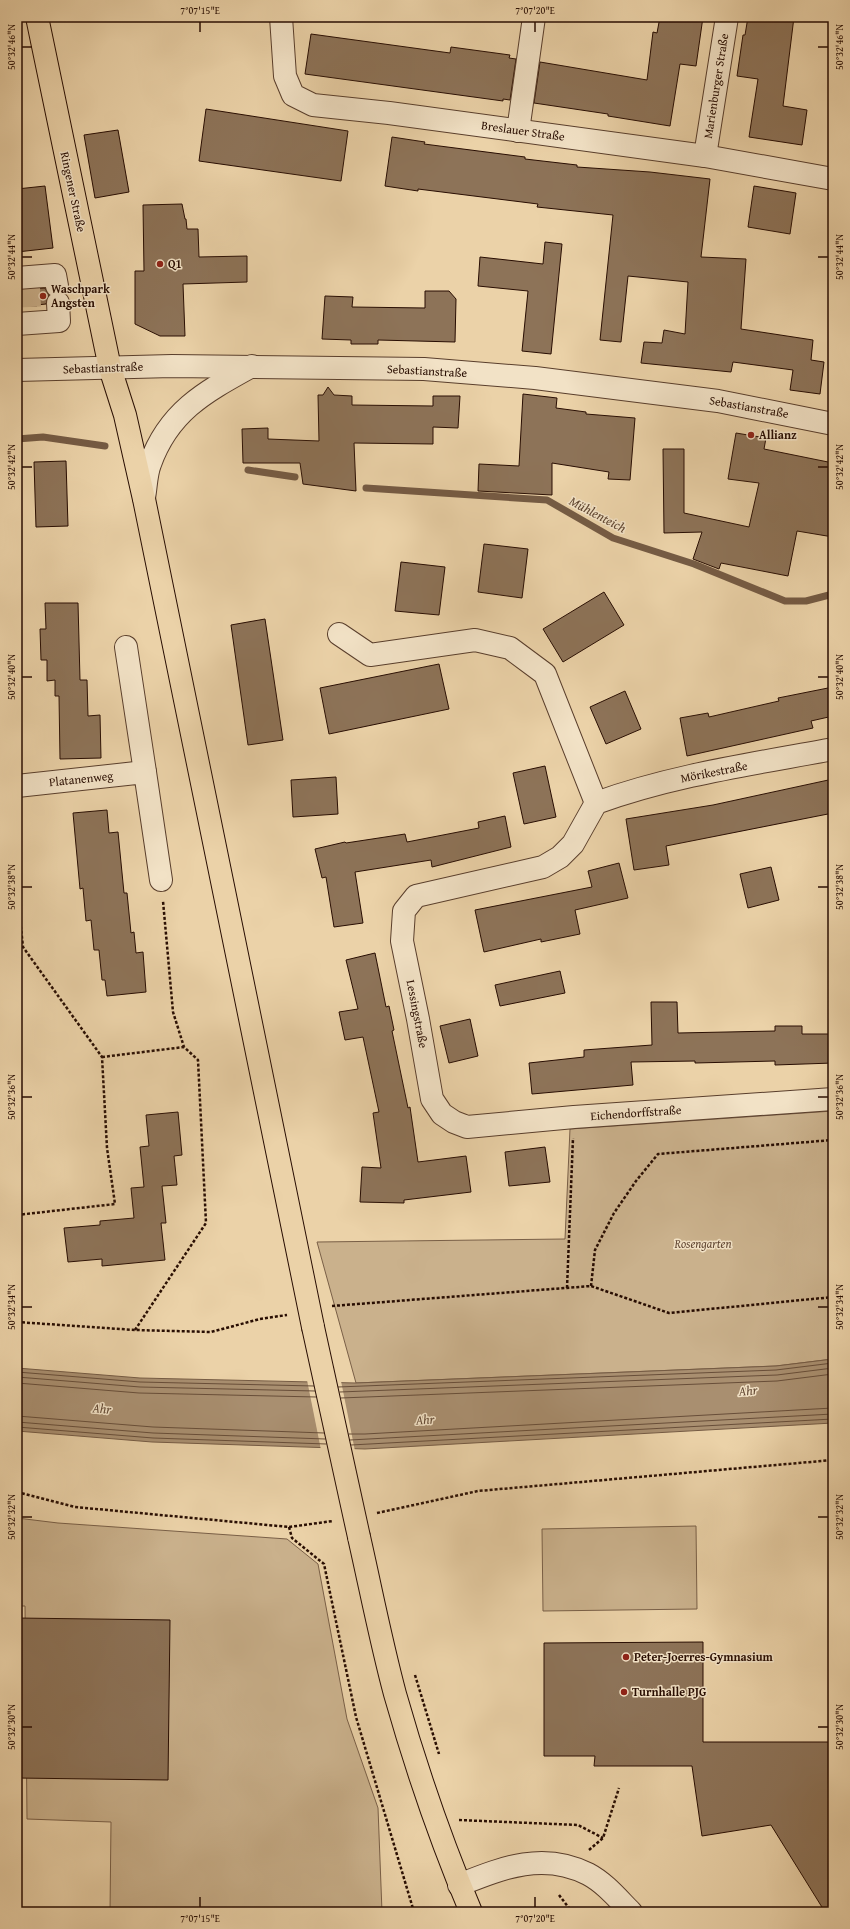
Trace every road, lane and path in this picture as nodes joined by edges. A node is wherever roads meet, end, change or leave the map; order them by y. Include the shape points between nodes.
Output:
1 (37, 17) edge
2 (281, 17) edge
3 (534, 17) edge
4 (727, 17) edge
5 (518, 131) junction
6 (705, 156) junction
7 (833, 179) edge
8 (25, 300) edge
9 (253, 366) junction
10 (110, 368) junction
11 (17, 370) edge
12 (833, 424) edge
13 (144, 499) junction
14 (339, 634) dead end
15 (126, 647) dead end
16 (833, 749) edge
17 (145, 772) junction
18 (17, 786) edge
19 (596, 803) junction
20 (161, 880) joint
21 (17, 891) edge
22 (184, 1047) junction
23 (102, 1058) junction
24 (833, 1099) edge
25 (442, 1114) joint
26 (574, 1117) junction
27 (833, 1140) edge
28 (17, 1215) edge
29 (591, 1286) junction
30 (567, 1288) junction
31 (833, 1297) edge
32 (17, 1302) edge
33 (326, 1307) dead end
34 (293, 1314) dead end
35 (18, 1322) edge
36 (135, 1330) junction
37 (833, 1460) edge
38 (17, 1492) edge
39 (375, 1514) dead end
40 (335, 1521) dead end
41 (289, 1527) junction
42 (413, 1668) dead end
43 (440, 1759) dead end
44 (619, 1788) dead end
45 (456, 1813) dead end
46 (603, 1838) junction
47 (585, 1853) dead end
48 (459, 1885) junction
49 (559, 1895) dead end
50 (414, 1912) edge
51 (471, 1912) edge
52 (572, 1912) edge
53 (631, 1912) edge

1 - 10 main road, Ringener Straße
2 - 5 street, Breslauer Straße via 285,76 293,95 313,105
3 - 5 street
4 - 6 street, Marienburger Straße
5 - 6 street, Breslauer Straße
6 - 7 street, Breslauer Straße
8 - 8 street via 55,275 59,321
9 - 10 street, Sebastianstraße
9 - 12 street, Sebastianstraße via 424,369 535,378 718,401
9 - 13 street via 189,404 167,429 149,465
10 - 11 street, Sebastianstraße
10 - 13 main road, Ringener Straße
13 - 48 main road, Ringener Straße, bridge via 313,1327 359,1537 395,1694 417,1768
14 - 19 street via 370,655 475,640 510,648 545,674
15 - 17 street
16 - 19 street, Mörikestraße via 677,778
17 - 18 street, Platanenweg
17 - 20 street
19 - 25 street, Lessingstraße via 573,844 560,858 543,867 416,896 404,911 402,941 432,1100
20 - 22 path via 173,1012
21 - 23 path via 23,947
22 - 23 path
22 - 36 path via 198,1060 206,1223
23 - 28 path via 107,1148 115,1204
24 - 26 street, Eichendorffstraße
25 - 26 street, Eichendorffstraße via 467,1127
26 - 30 path
27 - 29 path via 658,1154 614,1213 595,1250
29 - 30 path
29 - 31 path via 669,1313
30 - 33 path
32 - 35 path
34 - 36 path via 260,1319 210,1332
35 - 36 path
37 - 39 path via 478,1491
38 - 41 path via 75,1508
40 - 41 path
41 - 50 path via 292,1538 324,1564 356,1717
42 - 43 path
44 - 46 path
45 - 46 path via 458,1820 578,1826
46 - 47 path
48 - 51 main road, Ringener Straße
48 - 53 street via 505,1867 544,1862 589,1874
49 - 52 path

